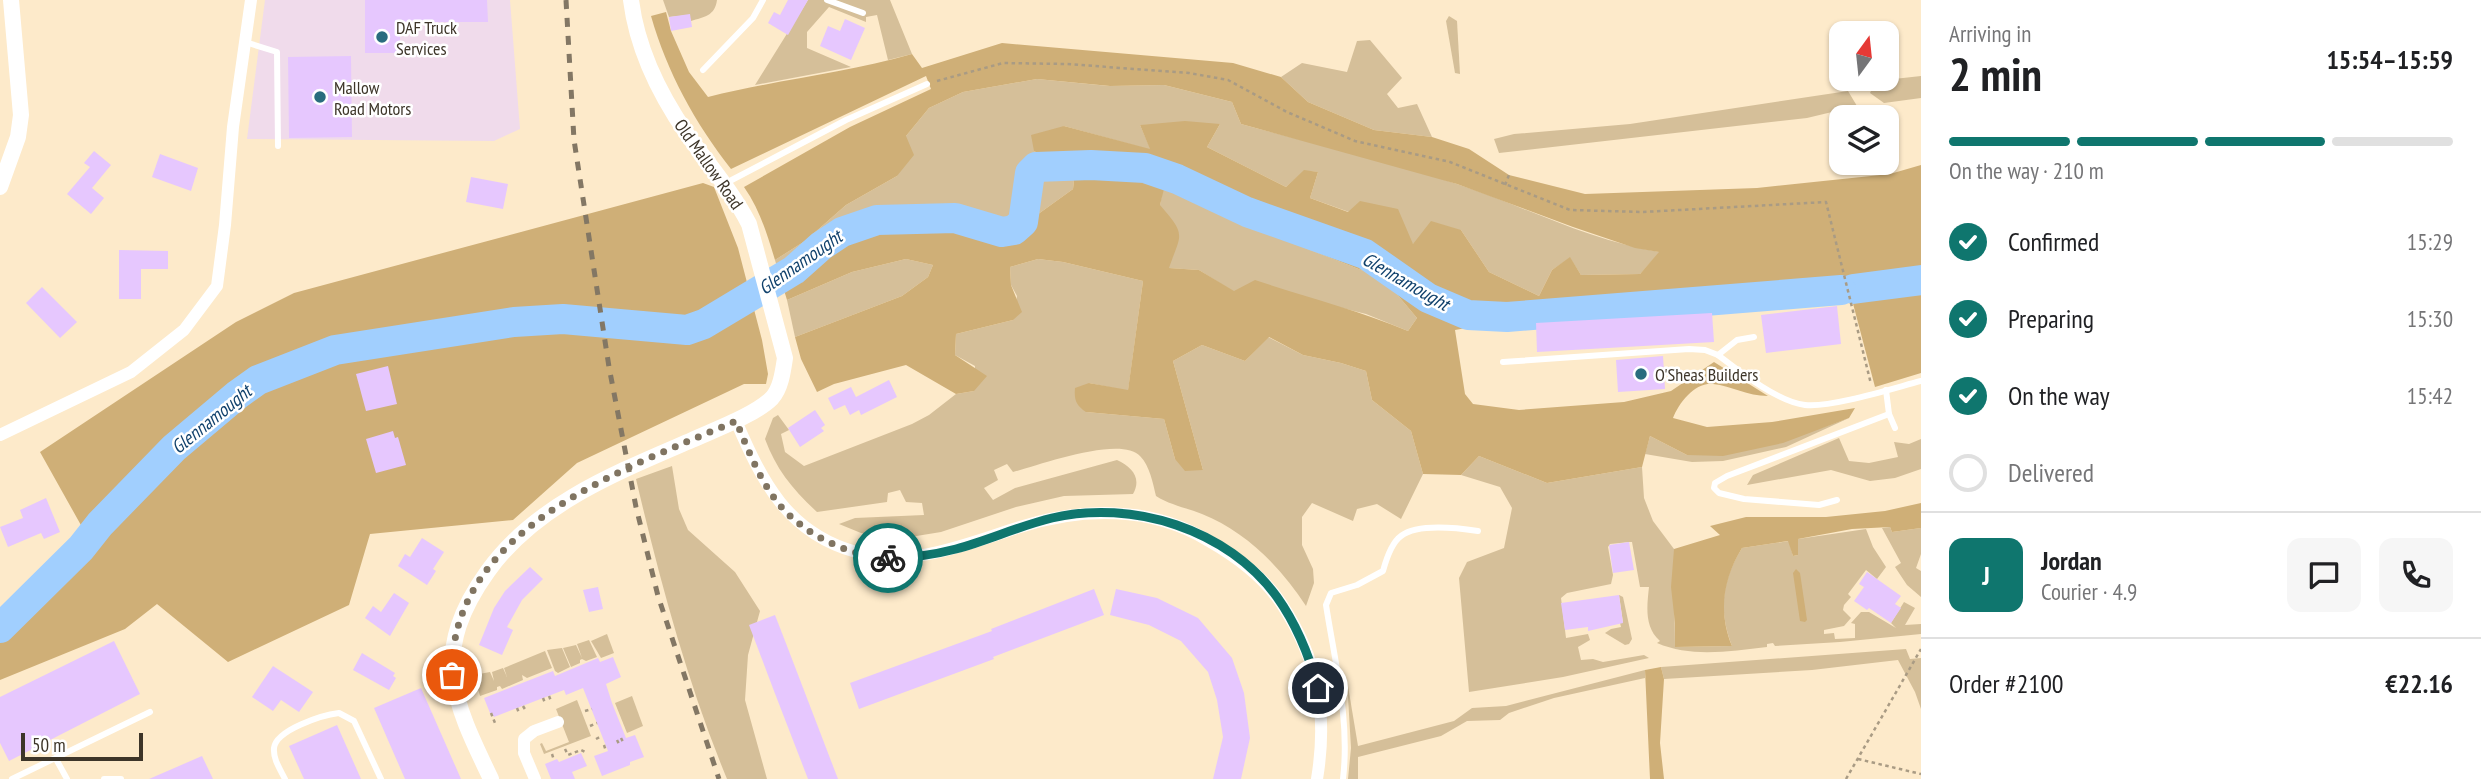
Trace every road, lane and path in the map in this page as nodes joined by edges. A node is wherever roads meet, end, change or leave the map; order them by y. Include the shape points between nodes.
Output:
1 (11, 0) edge
2 (251, 0) edge
3 (631, 0) edge
4 (763, 0) edge
5 (827, 0) edge
6 (863, 13) dead end
7 (245, 42) junction
8 (703, 70) dead end
9 (927, 84) joint
10 (278, 146) dead end
11 (1509, 175) dead end
12 (724, 184) junction
13 (1505, 185) junction
14 (0, 187) edge
15 (1754, 337) dead end
16 (1718, 355) junction
17 (1503, 362) dead end
18 (1921, 381) edge
19 (1886, 390) junction
20 (1873, 393) junction
21 (1889, 414) junction
22 (736, 421) junction
23 (1895, 428) dead end
24 (0, 435) edge
25 (1837, 500) dead end
26 (1478, 531) dead end
27 (1921, 649) edge
28 (550, 695) dead end
29 (543, 698) dead end
30 (551, 701) dead end
31 (545, 703) dead end
32 (523, 706) dead end
33 (517, 708) dead end
34 (592, 709) dead end
35 (526, 711) dead end
36 (150, 712) dead end
37 (585, 712) dead end
38 (491, 713) dead end
39 (519, 713) dead end
40 (558, 722) dead end
41 (495, 723) dead end
42 (597, 723) dead end
43 (590, 726) dead end
44 (602, 736) dead end
45 (596, 739) dead end
46 (619, 739) dead end
47 (604, 745) dead end
48 (622, 745) dead end
49 (565, 748) dead end
50 (606, 751) dead end
51 (585, 752) dead end
52 (552, 754) dead end
53 (1858, 758) junction
54 (56, 759) junction
55 (554, 760) dead end
56 (1921, 774) edge
57 (12, 779) edge
58 (67, 779) edge
59 (104, 779) edge
60 (121, 779) edge
61 (285, 779) edge
62 (381, 779) edge
63 (491, 779) edge
64 (535, 779) edge
65 (1317, 779) edge
66 (1343, 779) edge
67 (1846, 779) edge

1 - 14 street via 21,114
2 - 7 street
3 - 12 street, Old Mallow Road via 643,48 668,104
4 - 8 lane via 753,18
5 - 6 lane
7 - 10 lane via 277,52
7 - 24 street via 217,286 184,330 131,372
9 - 12 lane
9 - 13 path via 1003,63 1189,73 1228,80 1355,141 1450,162
11 - 13 path
12 - 22 street, Old Mallow Road via 749,224 785,358 772,397
13 - 20 path via 1570,210 1643,212 1826,202
15 - 16 lane via 1737,340
16 - 17 lane via 1689,349
16 - 20 lane via 1775,392 1806,405
18 - 19 lane
19 - 20 lane
19 - 21 lane
21 - 23 lane
21 - 25 lane via 1727,476 1714,488 1719,494 1744,499 1819,505
22 - 63 street, Old Mallow Road via 586,489 545,513 514,538 474,590 458,626 452,675 461,714
22 - 65 street via 759,473 779,503 810,531 854,552 884,558 916,557 1054,517 1083,513 1142,515 1196,533 1227,551 1275,594 1307,650 1322,721
26 - 66 lane via 1420,529 1400,536 1383,571 1331,593 1326,605 1343,706
27 - 53 path
28 - 30 path
29 - 31 path
32 - 35 path
33 - 39 path
34 - 37 path
36 - 54 lane
38 - 41 path
40 - 64 street via 524,739 524,753
42 - 43 path
44 - 45 path
46 - 48 path
47 - 50 path
49 - 51 path via 568,755
52 - 55 path
53 - 56 path
53 - 67 path
54 - 57 lane
54 - 58 lane
59 - 60 lane
61 - 62 lane via 275,757 277,739 284,732 339,713 354,721

